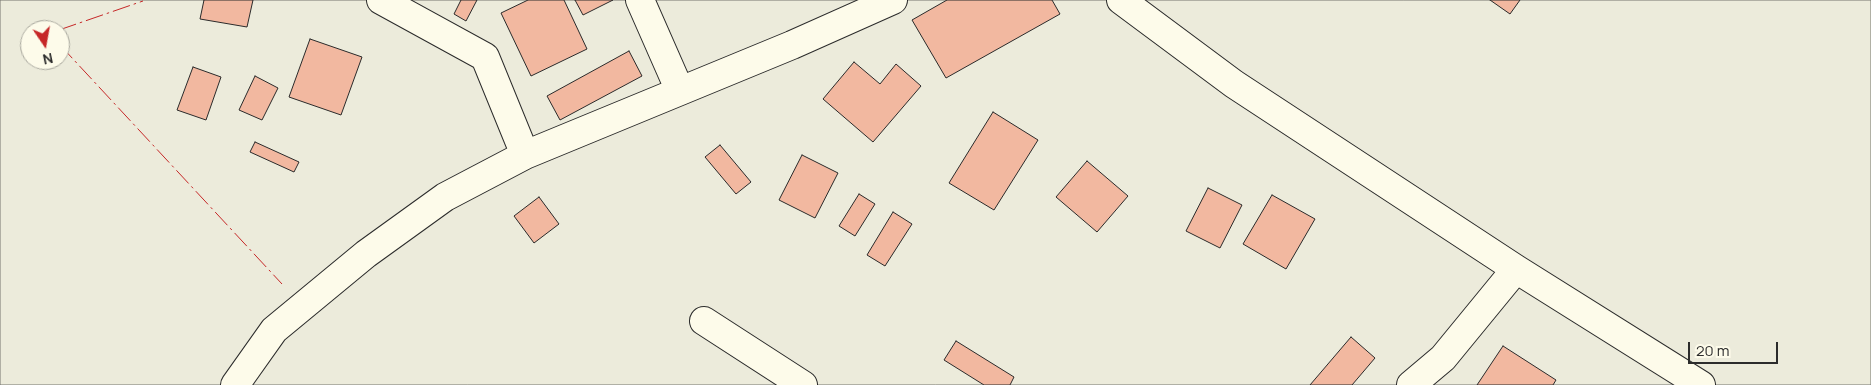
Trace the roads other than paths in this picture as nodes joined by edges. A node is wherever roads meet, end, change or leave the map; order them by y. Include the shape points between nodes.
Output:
1 (381, 0) edge
2 (640, 0) edge
3 (1121, 0) edge
4 (880, 3) edge
5 (680, 91) junction
6 (526, 155) junction
7 (1516, 269) junction
8 (704, 321) dead end
9 (235, 385) edge
10 (803, 385) edge
11 (1411, 385) edge
12 (1701, 385) edge

1 - 6 street via 485,57
2 - 5 street
3 - 7 street via 1234,84
4 - 5 street
5 - 6 street
6 - 9 street via 445,197 366,254 274,330
7 - 11 street via 1443,358
7 - 12 street
8 - 10 street

